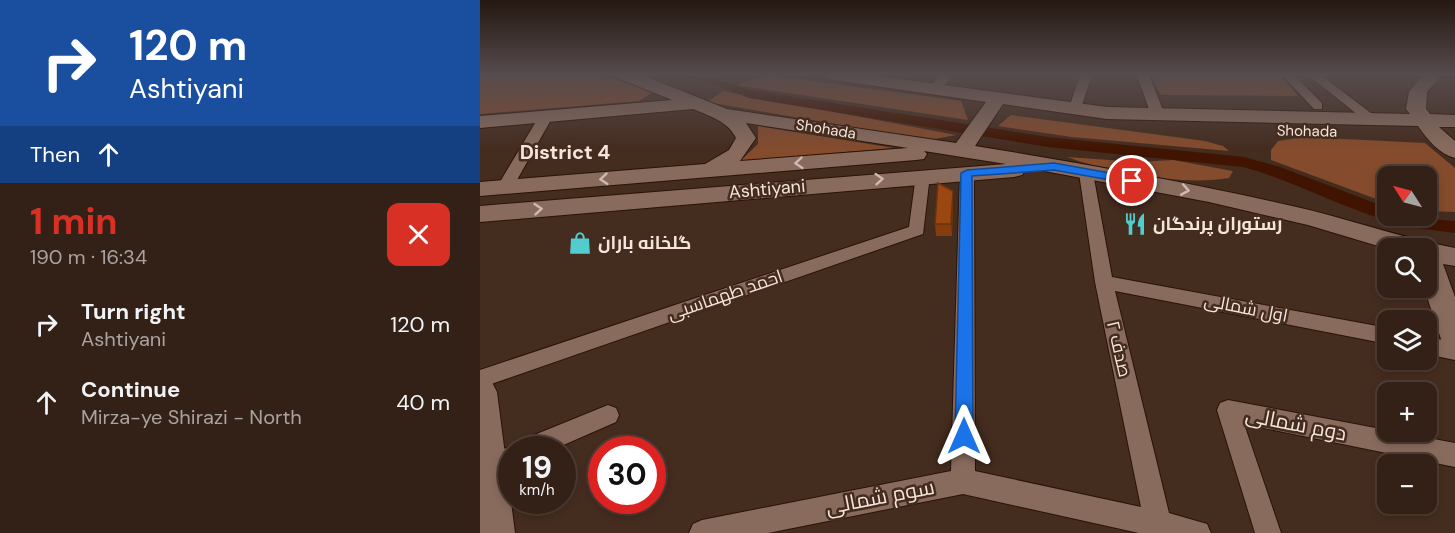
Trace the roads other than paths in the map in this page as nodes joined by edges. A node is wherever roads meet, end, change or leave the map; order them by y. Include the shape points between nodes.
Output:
1 (685, 100) edge
2 (979, 100) edge
3 (1078, 100) edge
4 (1152, 100) edge
5 (1312, 100) edge
6 (1345, 100) edge
7 (1416, 100) edge
8 (692, 104) junction
9 (993, 106) junction
10 (1318, 106) dead end
11 (1075, 108) junction
12 (724, 114) junction
13 (545, 118) junction
14 (1159, 119) junction
15 (1455, 121) edge
16 (480, 122) edge
17 (1379, 127) junction
18 (1438, 130) edge
19 (965, 145) junction
20 (1455, 152) edge
21 (1054, 167) junction
22 (711, 170) junction
23 (850, 170) junction
24 (967, 173) junction
25 (1086, 173) junction
26 (923, 175) junction
27 (504, 187) junction
28 (480, 189) edge
29 (480, 214) edge
30 (1378, 238) edge
31 (1437, 255) edge
32 (1455, 257) edge
33 (1104, 282) junction
34 (1437, 286) edge
35 (1377, 334) edge
36 (1455, 340) edge
37 (1437, 343) edge
38 (480, 379) edge
39 (480, 392) edge
40 (608, 415) dead end
41 (558, 436) edge
42 (491, 448) edge
43 (1455, 455) edge
44 (963, 481) junction
45 (1158, 524) junction
46 (495, 533) edge
47 (702, 533) edge
48 (1198, 533) edge
49 (1268, 533) edge

1 - 8 main road, Shohada
2 - 9 main road
3 - 11 street
4 - 14 street
5 - 10 street
6 - 17 street
7 - 18 main road via 1416,109
8 - 12 main road, Shohada
8 - 13 main road
9 - 11 main road
9 - 19 main road
11 - 14 main road, Shohada
12 - 19 main road, Shohada
12 - 22 main road via 746,138 737,154
13 - 16 main road
13 - 27 street
14 - 17 main road, Shohada via 1184,127
15 - 18 main road, Shohada
17 - 18 main road, Shohada
18 - 20 main road
19 - 21 main road
19 - 23 main road, Ashtiyani
21 - 24 main road, Ashtiyani
21 - 25 main road
23 -> 22 main road, Ashtiyani
22 -> 27 main road, Ashtiyani
23 -> 26 main road, Ashtiyani
29 -> 23 main road, Ashtiyani
24 - 26 main road, Ashtiyani
24 - 44 street
25 -> 30 main road via 1280,210
25 - 33 street, صدف ۲
26 - 38 street, احمد طهماسبی via 917,230
27 - 28 main road, Ashtiyani
31 - 32 main road
33 - 35 street, اول شمالی
33 - 45 street, صدف ۲
34 - 36 main road
36 - 37 street
39 - 42 main road
40 - 41 street
42 - 46 main road
43 - 49 street, دوم شمالی via 1228,410
44 - 45 street, سوم شمالی
44 - 47 street, سوم شمالی
45 - 48 street, سوم شمالی

